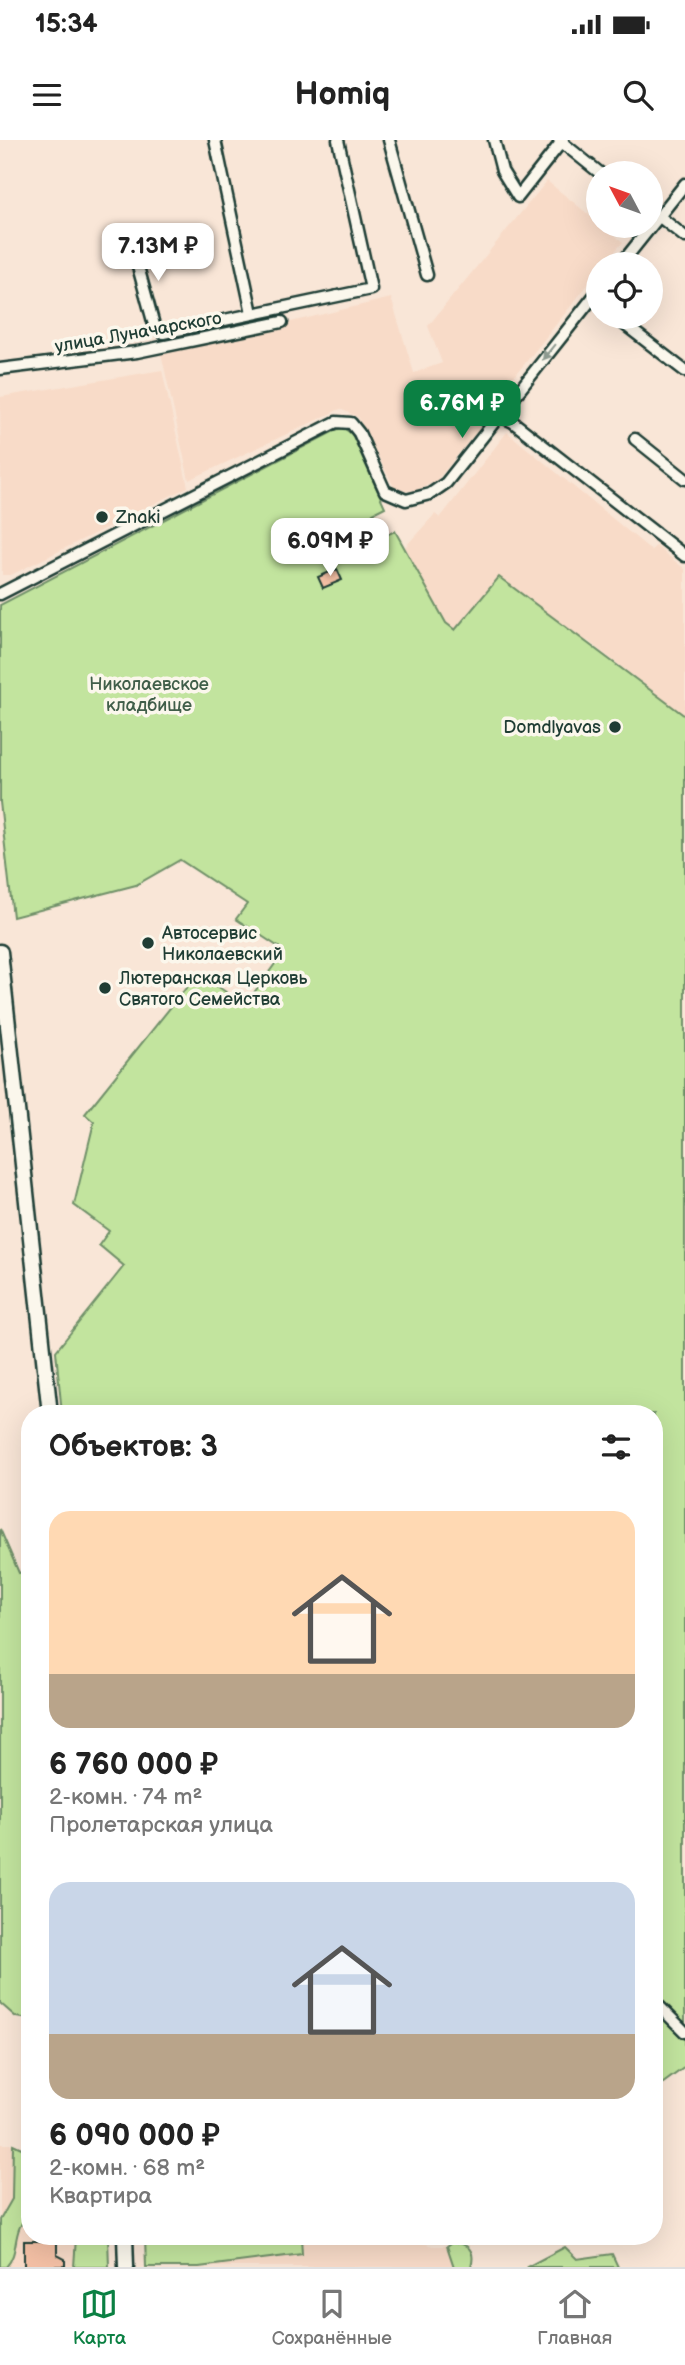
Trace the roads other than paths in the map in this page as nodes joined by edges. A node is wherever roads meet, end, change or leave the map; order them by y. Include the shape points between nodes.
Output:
1 (215, 140) edge
2 (338, 140) edge
3 (389, 140) edge
4 (494, 140) edge
5 (561, 141) edge
6 (586, 162) edge
7 (685, 184) edge
8 (663, 207) edge
9 (663, 222) edge
10 (685, 237) edge
11 (134, 252) dead end
12 (427, 275) dead end
13 (586, 310) edge
14 (252, 313) junction
15 (282, 321) dead end
16 (631, 329) edge
17 (0, 369) edge
18 (685, 371) edge
19 (500, 416) junction
20 (635, 439) dead end
21 (685, 479) edge
22 (685, 556) edge
23 (0, 594) edge
24 (0, 952) edge
25 (49, 1405) edge
26 (663, 2010) edge
27 (685, 2032) edge
28 (125, 2245) edge
29 (126, 2267) edge

1 - 14 street
2 - 14 street, улица Луначарского via 371,289
3 - 12 street
4 - 5 street via 502,171 518,197
5 - 6 street
7 - 8 street
9 - 10 street
11 - 14 street, улица Луначарского via 153,325 163,333
13 -> 19 street
15 - 17 street, улица Луначарского via 137,352
16 - 18 street
19 - 22 street
19 - 23 street via 446,483 416,499 385,491 359,433 351,423 337,422
20 - 21 street
24 - 25 main road
26 - 27 street
28 - 29 main road

